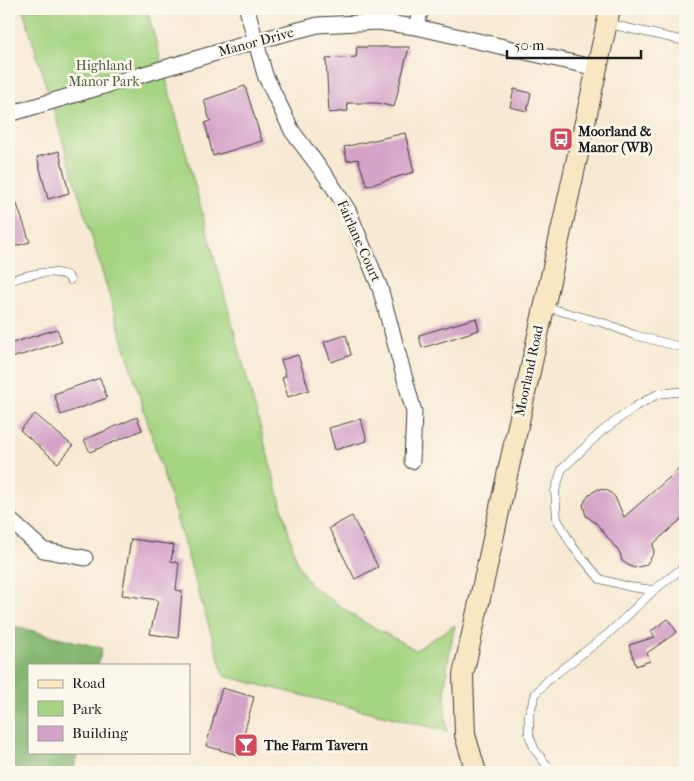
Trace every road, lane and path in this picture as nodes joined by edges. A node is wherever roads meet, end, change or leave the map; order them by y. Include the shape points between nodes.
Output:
1 (247, 9) edge
2 (420, 9) edge
3 (608, 16) edge
4 (416, 27) junction
5 (256, 41) junction
6 (685, 42) edge
7 (596, 68) junction
8 (9, 114) edge
9 (70, 280) dead end
10 (9, 281) edge
11 (544, 306) junction
12 (685, 348) edge
13 (685, 391) edge
14 (412, 461) dead end
15 (9, 519) edge
16 (85, 558) dead end
17 (685, 566) edge
18 (654, 590) junction
19 (476, 772) edge
20 (552, 772) edge

1 - 5 street, Fairlane Court
2 - 4 street
3 - 6 lane
3 - 7 street, Moorland Road
4 - 5 street, Manor Drive via 378,22 318,25
4 - 7 street, Manor Drive
5 - 8 street, Manor Drive
5 - 14 street, Fairlane Court via 265,75 292,131 348,210 380,288 414,412
7 - 11 street, Moorland Road
9 - 10 lane via 68,276 55,273 28,275
11 - 12 lane
11 - 19 street, Moorland Road via 463,674 465,735
13 - 18 lane via 658,394 601,432 562,469 555,491 557,520 573,547 600,579
15 - 16 street via 43,550
17 - 18 lane
18 - 20 lane via 608,634 550,678 536,693 528,714 529,735 535,750

